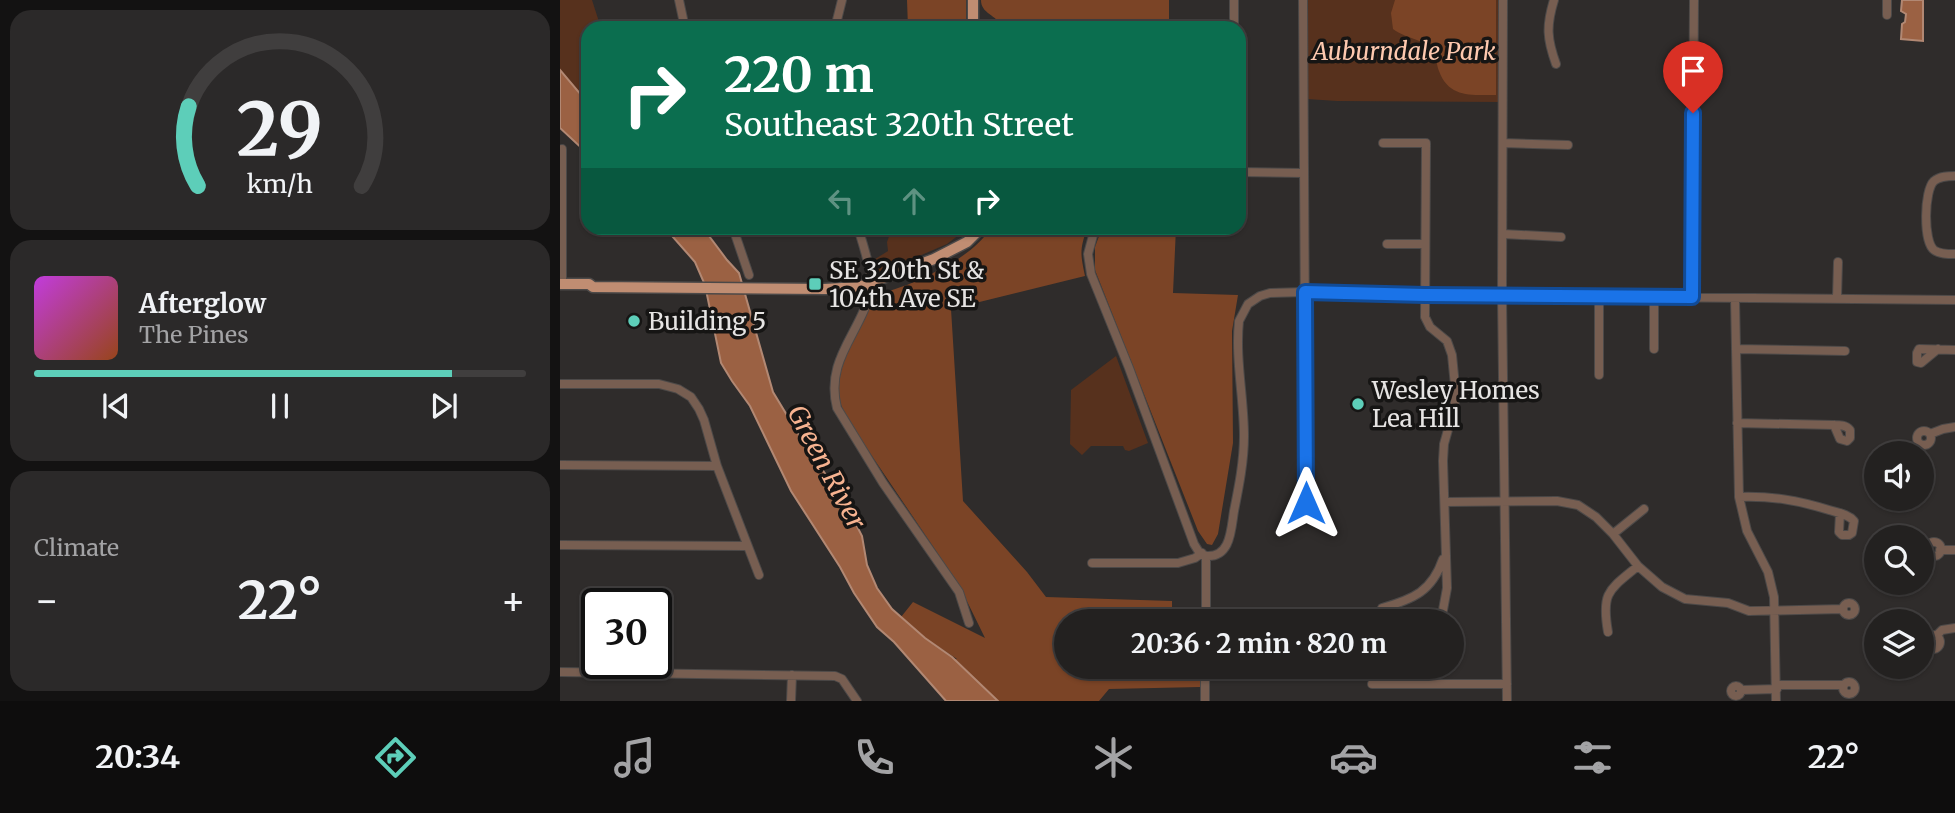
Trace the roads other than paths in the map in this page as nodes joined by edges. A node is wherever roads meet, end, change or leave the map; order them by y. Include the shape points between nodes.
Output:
1 (679, 0) edge
2 (842, 0) edge
3 (973, 0) edge
4 (1234, 0) edge
5 (1303, 0) edge
6 (1503, 0) edge
7 (1554, 0) edge
8 (1694, 0) edge
9 (1887, 0) edge
10 (1887, 15) dead end
11 (684, 21) edge
12 (837, 21) edge
13 (972, 21) edge
14 (1234, 21) edge
15 (1556, 64) dead end
16 (1382, 143) dead end
17 (1503, 143) junction
18 (1568, 145) dead end
19 (562, 149) dead end
20 (1246, 172) edge
21 (1303, 173) junction
22 (1955, 176) edge
23 (1503, 234) junction
24 (735, 235) edge
25 (860, 235) edge
26 (974, 235) edge
27 (1093, 235) edge
28 (1561, 236) dead end
29 (1387, 244) dead end
30 (1425, 244) junction
31 (1955, 254) edge
32 (1838, 262) dead end
33 (749, 275) dead end
34 (872, 283) junction
35 (561, 286) edge
36 (1305, 292) junction
37 (1425, 295) junction
38 (1502, 296) junction
39 (1599, 296) junction
40 (1654, 297) junction
41 (1692, 297) junction
42 (1837, 298) junction
43 (1735, 299) junction
44 (1955, 300) edge
45 (1654, 349) dead end
46 (1736, 349) junction
47 (1938, 349) dead end
48 (1955, 350) edge
49 (1845, 351) dead end
50 (1599, 375) dead end
51 (560, 384) edge
52 (1737, 423) junction
53 (1834, 425) dead end
54 (1955, 427) edge
55 (1930, 434) dead end
56 (560, 465) edge
57 (717, 466) junction
58 (1739, 497) junction
59 (1506, 500) junction
60 (1444, 502) junction
61 (1306, 503) dead end
62 (1644, 509) dead end
63 (1840, 513) dead end
64 (1613, 534) junction
65 (560, 545) edge
66 (747, 546) junction
67 (1940, 550) dead end
68 (1955, 551) edge
69 (1445, 552) junction
70 (1204, 554) junction
71 (1092, 563) dead end
72 (1638, 566) junction
73 (759, 575) dead end
74 (1206, 609) edge
75 (1382, 609) edge
76 (1443, 609) edge
77 (1775, 610) junction
78 (1843, 610) dead end
79 (969, 622) dead end
80 (1955, 628) edge
81 (1608, 632) dead end
82 (1936, 636) dead end
83 (560, 672) edge
84 (792, 675) junction
85 (1205, 679) edge
86 (1372, 684) dead end
87 (1507, 684) junction
88 (1844, 685) dead end
89 (1777, 687) junction
90 (1741, 690) dead end
91 (791, 701) edge
92 (858, 701) edge
93 (1205, 701) edge
94 (1507, 701) edge
95 (1776, 701) edge

1 - 11 street
2 - 12 street
3 - 13 main road
4 - 14 street
5 - 21 street
6 - 17 street
7 - 15 street via 1548,34
8 - 41 street
9 - 10 street
16 - 30 street via 1426,143
17 - 18 street
17 - 23 street
19 - 35 street
20 - 21 street
21 - 36 street
22 - 31 street via 1934,181 1927,205 1927,236 1933,250
23 - 28 street
23 - 38 street
24 - 33 street
25 - 34 street
26 - 34 main road via 952,251
27 - 70 street via 1088,254 1091,274 1196,548
29 - 30 street
30 - 37 street
32 - 42 street
34 - 35 main road via 847,289
34 - 79 street via 864,312 835,372 837,408 959,592
36 - 37 street
36 - 61 street
36 - 70 street via 1264,294 1248,304 1241,317 1241,476 1226,547 1216,556
37 - 38 street
37 - 60 street via 1424,317 1450,347 1456,396 1444,444
38 - 39 street
38 - 59 street
39 - 40 street
39 - 50 street
40 - 41 street
40 - 45 street
41 - 43 street
42 - 43 street
42 - 44 street
43 - 46 street
46 - 49 street
46 - 52 street
47 - 48 street
51 - 57 street via 655,384 681,390 704,420
52 - 53 street
52 - 58 street
54 - 55 street
56 - 57 street
57 - 66 street
58 - 63 street via 1785,498
58 - 77 street via 1747,531 1772,583
59 - 60 street
59 - 64 street via 1572,503
59 - 87 street
60 - 69 street
62 - 64 street
64 - 72 street
65 - 66 street
66 - 73 street
67 - 68 street
69 - 75 street via 1424,591
69 - 76 street
70 - 71 street via 1178,563
70 - 74 street
72 - 77 street via 1685,599 1727,603 1749,611
72 - 81 street via 1608,597 1604,611
77 - 78 street
77 - 89 street
80 - 82 street
83 - 84 street
84 - 91 street
84 - 92 street via 839,677
85 - 93 street
86 - 87 street
87 - 94 street
88 - 89 street
89 - 90 street
89 - 95 street

